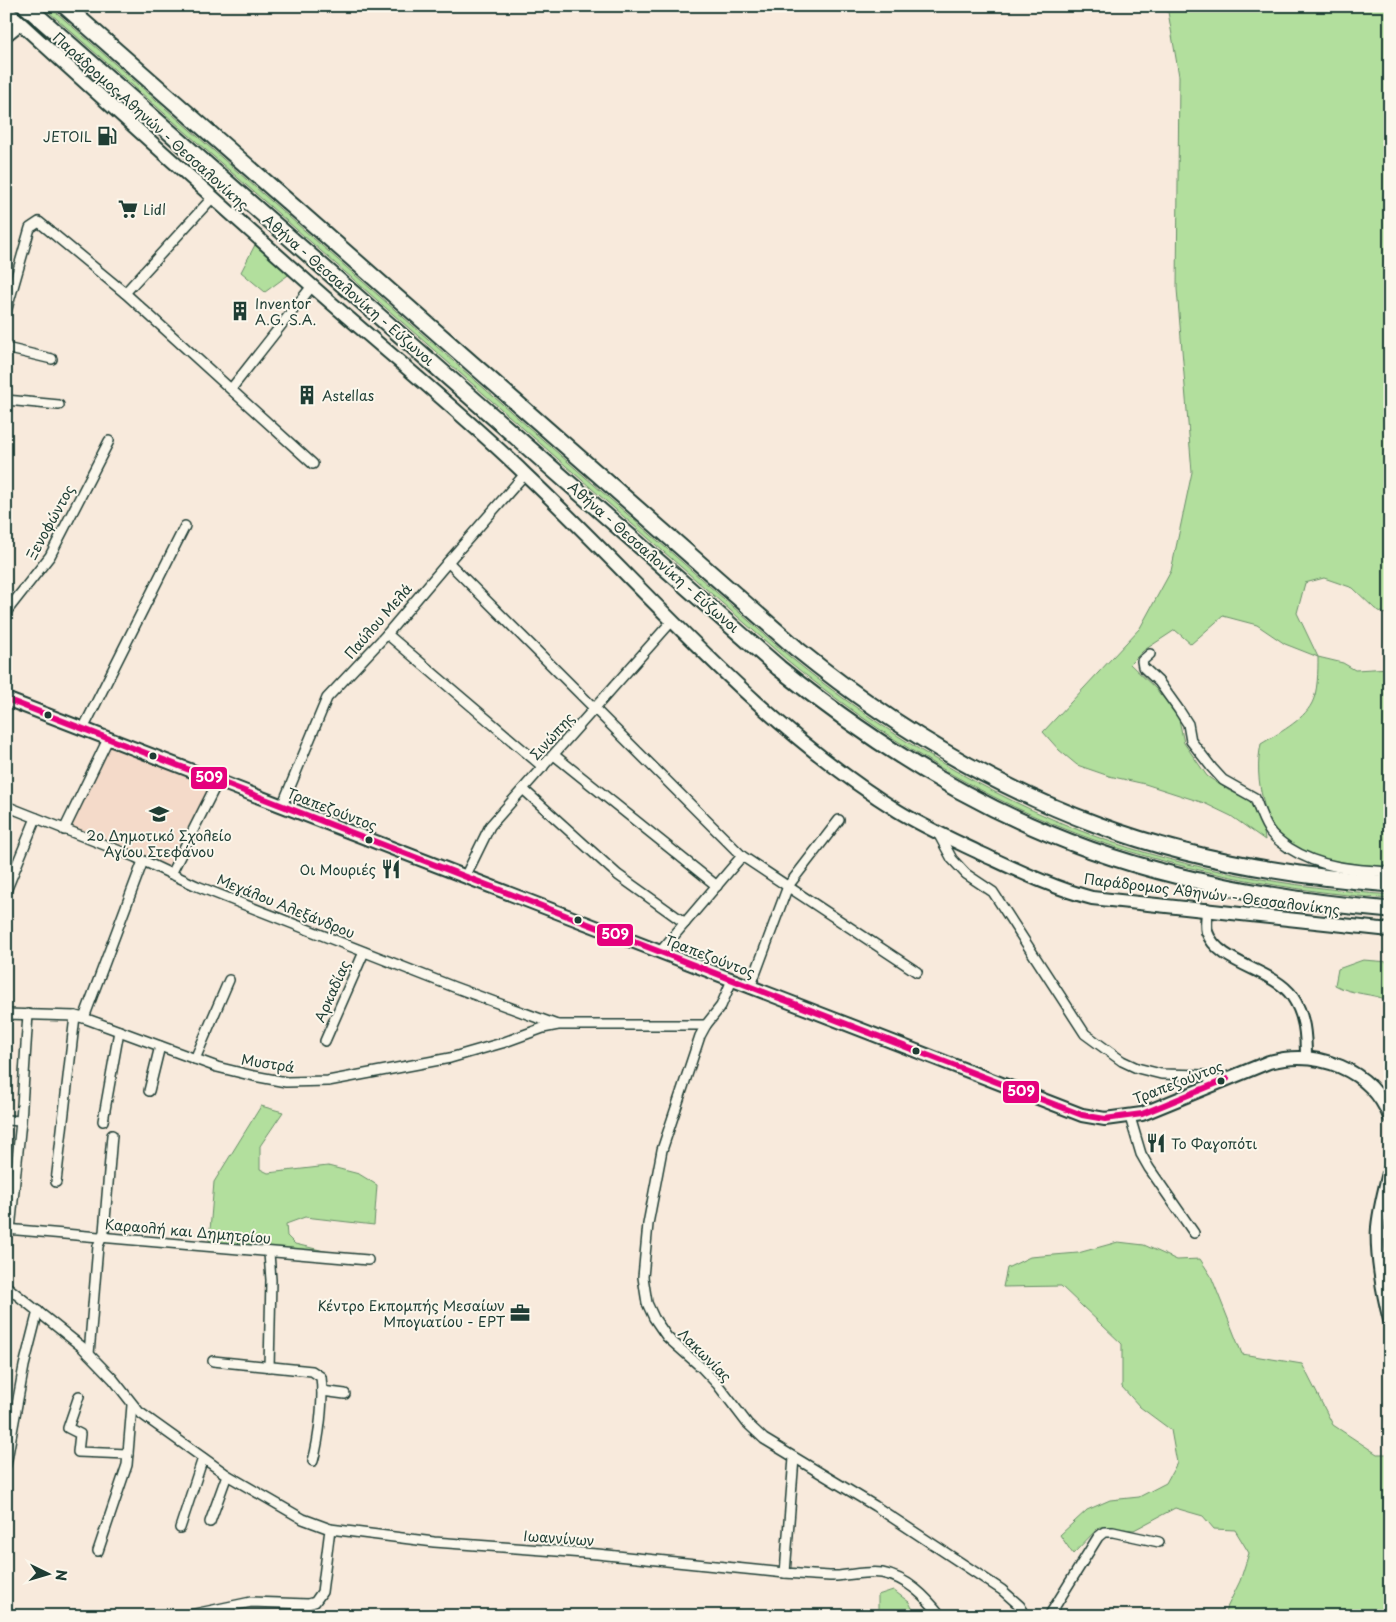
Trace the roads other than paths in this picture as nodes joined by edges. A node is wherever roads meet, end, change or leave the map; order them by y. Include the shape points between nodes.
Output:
1 (26, 6) edge
2 (65, 6) edge
3 (6, 10) edge
4 (21, 24) junction
5 (6, 36) edge
6 (213, 197) junction
7 (312, 286) junction
8 (125, 293) junction
9 (6, 312) edge
10 (6, 348) edge
11 (52, 359) dead end
12 (231, 389) junction
13 (6, 400) edge
14 (59, 405) dead end
15 (109, 441) dead end
16 (313, 464) dead end
17 (525, 474) junction
18 (185, 526) dead end
19 (448, 562) junction
20 (6, 612) edge
21 (672, 621) junction
22 (387, 634) junction
23 (1150, 654) dead end
24 (6, 699) edge
25 (595, 708) junction
26 (83, 729) junction
27 (108, 739) junction
28 (554, 755) junction
29 (543, 767) junction
30 (218, 781) junction
31 (523, 789) junction
32 (6, 806) edge
33 (282, 806) junction
34 (36, 818) junction
35 (839, 820) dead end
36 (64, 830) junction
37 (938, 833) junction
38 (742, 856) junction
39 (144, 861) junction
40 (1390, 872) edge
41 (171, 874) junction
42 (465, 877) junction
43 (1390, 884) edge
44 (717, 886) junction
45 (788, 886) junction
46 (6, 891) edge
47 (1207, 909) junction
48 (1390, 910) edge
49 (685, 923) junction
50 (1390, 930) edge
51 (364, 952) junction
52 (660, 952) junction
53 (917, 972) dead end
54 (229, 980) dead end
55 (732, 980) junction
56 (750, 988) junction
57 (6, 1014) edge
58 (28, 1014) junction
59 (79, 1017) junction
60 (558, 1025) junction
61 (706, 1025) junction
62 (119, 1031) junction
63 (325, 1041) dead end
64 (160, 1046) junction
65 (1306, 1058) junction
66 (194, 1059) junction
67 (1215, 1084) junction
68 (149, 1091) dead end
69 (1130, 1116) junction
70 (1390, 1118) edge
71 (6, 1120) edge
72 (20, 1121) junction
73 (103, 1121) dead end
74 (112, 1135) dead end
75 (1390, 1170) edge
76 (56, 1182) dead end
77 (8, 1230) edge
78 (1194, 1233) dead end
79 (1384, 1234) edge
80 (101, 1237) junction
81 (269, 1253) junction
82 (368, 1260) dead end
83 (6, 1286) edge
84 (38, 1311) junction
85 (1390, 1320) edge
86 (89, 1354) junction
87 (214, 1361) dead end
88 (269, 1367) junction
89 (322, 1391) junction
90 (345, 1394) dead end
91 (79, 1396) dead end
92 (132, 1405) junction
93 (128, 1454) junction
94 (203, 1458) junction
95 (794, 1458) junction
96 (313, 1461) dead end
97 (6, 1465) edge
98 (227, 1475) junction
99 (210, 1522) dead end
100 (180, 1528) dead end
101 (330, 1529) junction
102 (1159, 1542) dead end
103 (98, 1551) dead end
104 (786, 1573) junction
105 (216, 1613) edge
106 (185, 1616) edge
107 (941, 1616) edge
108 (1026, 1616) edge
109 (1049, 1616) edge

1 - 48 highway, Αθήνα - Θεσσαλονίκη - Εύζωνοι via 779,668 885,746 970,796 1090,850 1174,875 1264,895
2 - 43 highway, Αθήνα - Θεσσαλονίκη - Εύζωνοι via 797,649 900,725 1016,790 1127,835 1269,870
3 - 4 main road, Παράδρομος Αθηνών - Θεσσαλονίκης
4 - 5 street
4 - 6 main road, Παράδρομος Αθηνών - Θεσσαλονίκης
6 - 7 main road, Παράδρομος Αθηνών - Θεσσαλονίκης
6 - 8 street
7 - 12 street
7 - 17 main road, Παράδρομος Αθηνών - Θεσσαλονίκης
8 - 9 street via 39,222 30,228
8 - 12 street
10 - 11 street
12 - 16 street
13 - 14 street
15 - 20 street, Ξενοφώντος via 50,556
17 - 19 street, Παύλου Μελά
17 - 21 main road, Παράδρομος Αθηνών - Θεσσαλονίκης
18 - 26 street
19 - 22 street, Παύλου Μελά
19 - 25 street
21 - 25 street, Σινώπης
21 - 37 main road, Παράδρομος Αθηνών - Θεσσαλονίκης via 731,680 797,738 899,811
22 - 29 street
22 - 33 street, Παύλου Μελά via 327,698
23 - 40 street via 1142,661 1143,667 1169,694 1188,724 1192,741 1223,780 1255,798 1270,832 1281,843 1304,858 1330,866
24 - 26 main road, Τραπεζούντος
25 - 28 street, Σινώπης
25 - 38 street
26 - 27 main road, Τραπεζούντος
27 - 30 main road, Τραπεζούντος
27 - 36 street
28 - 29 street, Σινώπης
28 - 44 street
29 - 31 street, Σινώπης
30 - 33 main road, Τραπεζούντος
30 - 41 street
31 - 42 street, Σινώπης via 490,826
31 - 49 street via 618,875
32 - 34 street, Μεγάλου Αλεξάνδρου
33 - 42 main road, Τραπεζούντος
34 - 36 street, Μεγάλου Αλεξάνδρου
34 - 46 street
35 - 45 street
36 - 39 street, Μεγάλου Αλεξάνδρου
37 - 47 main road, Παράδρομος Αθηνών - Θεσσαλονίκης via 1031,877 1077,894 1106,900
37 - 67 street via 952,859 966,874 993,892 1084,1034 1137,1068 1161,1074 1204,1075
38 - 44 street
38 - 45 street
39 - 41 street, Μεγάλου Αλεξάνδρου
39 - 59 street
41 - 51 street, Μεγάλου Αλεξάνδρου
42 - 52 main road, Τραπεζούντος
44 - 49 street
45 - 53 street
45 - 56 street
47 - 50 main road, Παράδρομος Αθηνών - Θεσσαλονίκης
47 - 65 street via 1206,927 1214,943 1291,994 1304,1020
49 - 52 street
51 - 60 street, Μεγάλου Αλεξάνδρου
51 - 63 street, Αρκαδίας
52 - 55 main road, Τραπεζούντος
54 - 66 street
55 - 56 main road, Τραπεζούντος
55 - 61 street, Λακωνίας via 721,1006
56 - 69 main road, Τραπεζούντος via 1069,1111 1105,1120
57 - 58 street, Μυστρά
58 - 59 street, Μυστρά
58 - 72 street
59 - 62 street, Μυστρά
59 - 76 street
60 - 61 street
60 - 66 street, Μυστρά via 450,1058 328,1081 270,1080
61 - 95 street, Λακωνίας via 659,1162 643,1277 647,1303 666,1337 702,1368 747,1423 764,1440
62 - 64 street, Μυστρά
62 - 73 street
64 - 66 street, Μυστρά
64 - 68 street
65 - 67 main road, Τραπεζούντος via 1269,1062
65 - 70 main road, Τραπεζούντος via 1328,1061 1358,1076 1378,1094
67 - 69 main road, Τραπεζούντος
69 - 78 street via 1149,1168
71 - 72 street
72 - 77 street
74 - 80 street
75 - 79 main road via 1382,1200
77 - 80 street, Καραολή και Δημητρίου
79 - 85 main road via 1385,1295
80 - 81 street, Καραολή και Δημητρίου
80 - 86 street
81 - 82 street, Καραολή και Δημητρίου
81 - 88 street
83 - 84 street, Ιωαννίνων
84 - 86 street, Ιωαννίνων
84 - 97 street via 24,1366
86 - 92 street, Ιωαννίνων
87 - 88 street
88 - 89 street via 312,1371 321,1378
89 - 90 street
89 - 96 street
91 - 93 street via 68,1428 80,1434 78,1452
92 - 93 street
92 - 94 street, Ιωαννίνων
93 - 103 street
94 - 98 street, Ιωαννίνων
94 - 100 street
95 - 104 street
95 - 108 street, Λακωνίας via 875,1506 1002,1590
98 - 99 street
98 - 101 street, Ιωαννίνων via 303,1519
101 - 104 street, Ιωαννίνων via 434,1542
101 - 105 street via 322,1592 315,1602 251,1602
102 - 109 street via 1104,1532
104 - 107 street, Ιωαννίνων via 888,1575 926,1597
105 - 106 street

